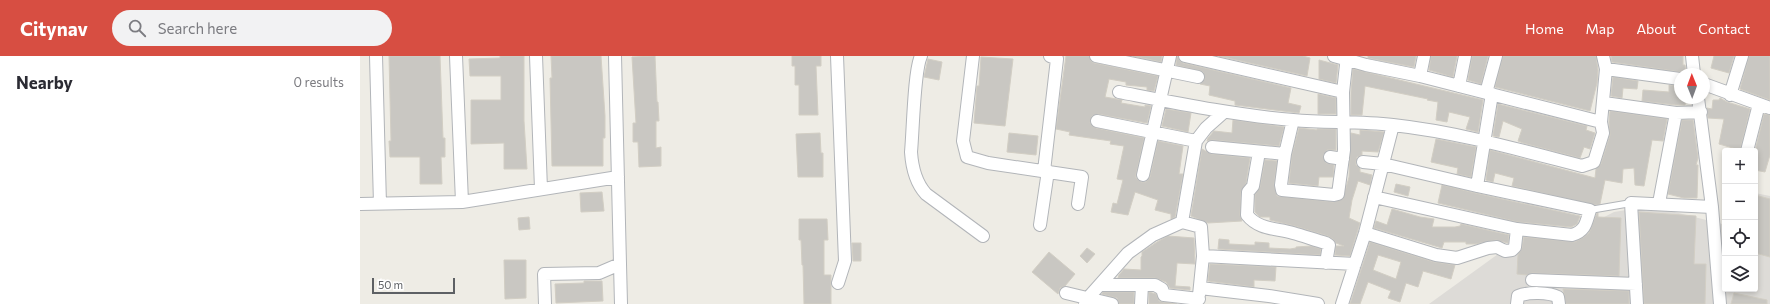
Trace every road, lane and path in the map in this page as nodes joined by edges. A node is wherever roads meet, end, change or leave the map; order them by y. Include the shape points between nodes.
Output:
1 (376, 56) edge
2 (456, 56) edge
3 (536, 56) edge
4 (615, 56) edge
5 (836, 56) edge
6 (921, 56) edge
7 (973, 56) edge
8 (1050, 56) edge
9 (1096, 56) edge
10 (1170, 56) edge
11 (1185, 56) edge
12 (1334, 56) edge
13 (1424, 56) edge
14 (1465, 56) edge
15 (1496, 56) edge
16 (1603, 56) edge
17 (1692, 56) edge
18 (1742, 56) edge
19 (1347, 58) edge
20 (1693, 68) edge
21 (1606, 69) junction
22 (1167, 70) junction
23 (1420, 76) junction
24 (1198, 77) dead end
25 (1674, 78) edge
26 (1459, 86) junction
27 (1710, 87) edge
28 (1119, 92) dead end
29 (1343, 92) junction
30 (1489, 94) junction
31 (1730, 95) junction
32 (1160, 100) junction
33 (1604, 103) junction
34 (1699, 104) edge
35 (1764, 106) edge
36 (1224, 112) junction
37 (1700, 112) junction
38 (1676, 113) junction
39 (1293, 120) junction
40 (1097, 121) dead end
41 (1344, 121) junction
42 (1601, 122) junction
43 (1393, 125) junction
44 (1152, 133) junction
45 (1484, 140) junction
46 (1196, 141) junction
47 (1212, 146) dead end
48 (1748, 148) edge
49 (1259, 152) junction
50 (1285, 154) junction
51 (1330, 157) dead end
52 (1343, 159) junction
53 (1363, 162) dead end
54 (1383, 164) junction
55 (1046, 171) junction
56 (1143, 175) dead end
57 (618, 177) junction
58 (1477, 186) junction
59 (541, 189) junction
60 (1374, 197) junction
61 (462, 202) junction
62 (1631, 203) junction
63 (360, 204) edge
64 (380, 204) junction
65 (1078, 204) dead end
66 (1659, 204) junction
67 (1712, 207) junction
68 (1590, 210) junction
69 (1182, 222) junction
70 (1040, 225) dead end
71 (1517, 229) junction
72 (1365, 233) junction
73 (983, 236) dead end
74 (1203, 256) junction
75 (1326, 263) junction
76 (620, 264) junction
77 (1355, 264) junction
78 (838, 283) dead end
79 (1636, 284) junction
80 (1100, 285) junction
81 (1142, 285) junction
82 (1066, 293) dead end
83 (1540, 294) junction
84 (1199, 297) edge
85 (1087, 301) edge
86 (545, 304) edge
87 (621, 304) edge
88 (1112, 304) edge
89 (1141, 304) edge
90 (1318, 304) edge
91 (1342, 304) edge
92 (1517, 304) edge
93 (1559, 304) edge
94 (1637, 304) edge
95 (1720, 304) edge

1 - 64 street
2 - 61 street
3 - 59 street
4 - 57 street
5 - 78 street via 845,261
6 - 73 street via 917,74 911,152 919,186
7 - 55 street via 964,141 967,157 988,164
8 - 55 street via 1056,59
9 - 22 street
10 - 22 street
11 - 29 street
12 - 19 street
13 - 23 street
14 - 26 street
15 - 30 street
16 - 21 street
17 - 20 street
18 - 31 street
19 - 23 street
19 - 29 street
21 - 25 street
21 - 33 street
22 - 24 street
22 - 32 street
23 - 26 street
26 - 30 street
27 - 31 street
28 - 32 street
29 - 41 street
30 - 42 street
30 - 45 street
31 - 35 street
32 - 36 street
32 - 44 street
33 - 38 street
33 - 42 street
34 - 37 street
35 - 48 street
36 - 39 street
36 - 46 street
37 - 38 street
37 - 67 street
38 - 66 street
39 - 41 street
39 - 50 street
40 - 44 street
41 - 43 street
41 - 52 street
42 - 45 street via 1603,133 1594,162 1582,166
43 - 45 street
43 - 54 street
44 - 46 street
44 - 56 street
45 - 58 street
46 - 69 street
47 - 49 street
49 - 50 street
49 - 75 street via 1253,186 1248,192 1247,215 1263,227 1293,232 1326,243 1329,245
50 - 52 street via 1282,190 1334,195 1338,194
51 - 52 street
53 - 54 street
54 - 58 street
54 - 60 street
55 - 65 street via 1082,177
55 - 70 street
57 - 59 street
57 - 76 street
58 - 68 street
59 - 61 street
60 - 71 street
60 - 72 street
61 - 64 street
62 - 66 street
62 - 68 lane
62 - 79 street
63 - 64 street
66 - 67 street
67 - 95 street
68 - 71 street via 1582,231 1572,235
69 - 74 street via 1201,227
69 - 80 street via 1153,235 1137,246
71 - 72 street via 1515,247 1512,250 1488,248 1457,258 1436,255
72 - 77 street
74 - 75 street
74 - 84 street
75 - 77 street
76 - 86 street via 599,273 544,274
76 - 87 street
77 - 91 street
79 - 83 street via 1537,280
79 - 94 street
80 - 81 street
80 - 85 street
81 - 84 street via 1158,286 1162,288 1164,296
81 - 89 street
82 - 85 street
83 - 92 street via 1518,296
83 - 93 street via 1555,295
84 - 90 street via 1269,296
85 - 88 street

